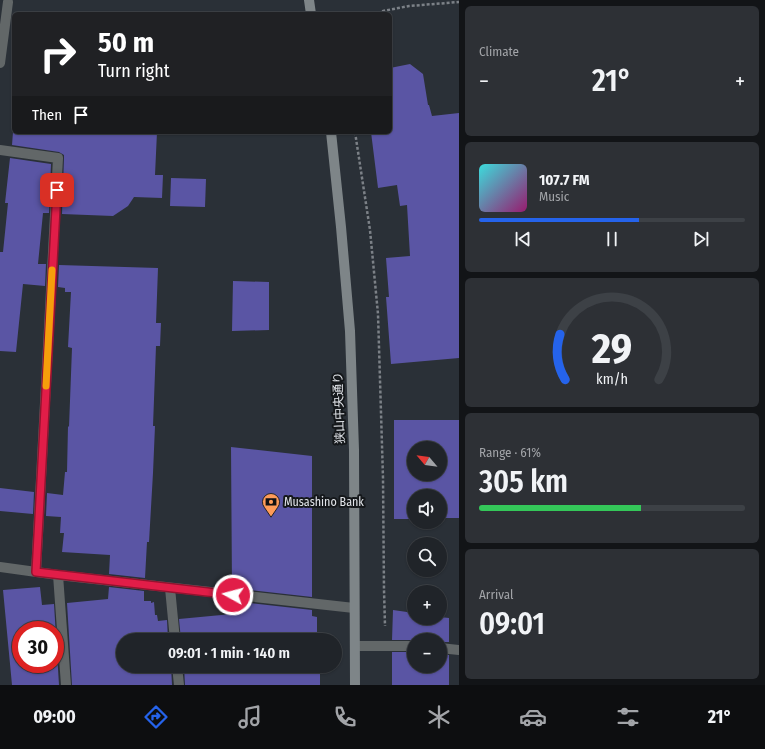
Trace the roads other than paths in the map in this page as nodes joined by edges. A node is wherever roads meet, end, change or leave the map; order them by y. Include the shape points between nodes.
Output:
1 (309, 0) edge
2 (8, 2) dead end
3 (311, 12) edge
4 (0, 63) edge
5 (331, 134) edge
6 (0, 150) edge
7 (0, 567) edge
8 (36, 572) junction
9 (58, 575) junction
10 (170, 588) junction
11 (354, 608) junction
12 (174, 633) edge
13 (355, 646) junction
14 (407, 646) edge
15 (447, 649) edge
16 (459, 650) edge
17 (178, 673) edge
18 (66, 685) edge
19 (179, 685) edge
20 (355, 685) edge

1 - 3 street
2 - 4 street
5 - 11 street, 狭山中央通り via 350,331 354,450
6 - 8 street via 58,158
7 - 8 street
8 - 9 street
9 - 10 street
9 - 18 street
10 - 11 street
10 - 12 street
11 - 13 street, 狭山中央通り
13 - 14 street
13 - 20 street, 狭山中央通り
15 - 16 street
17 - 19 street

